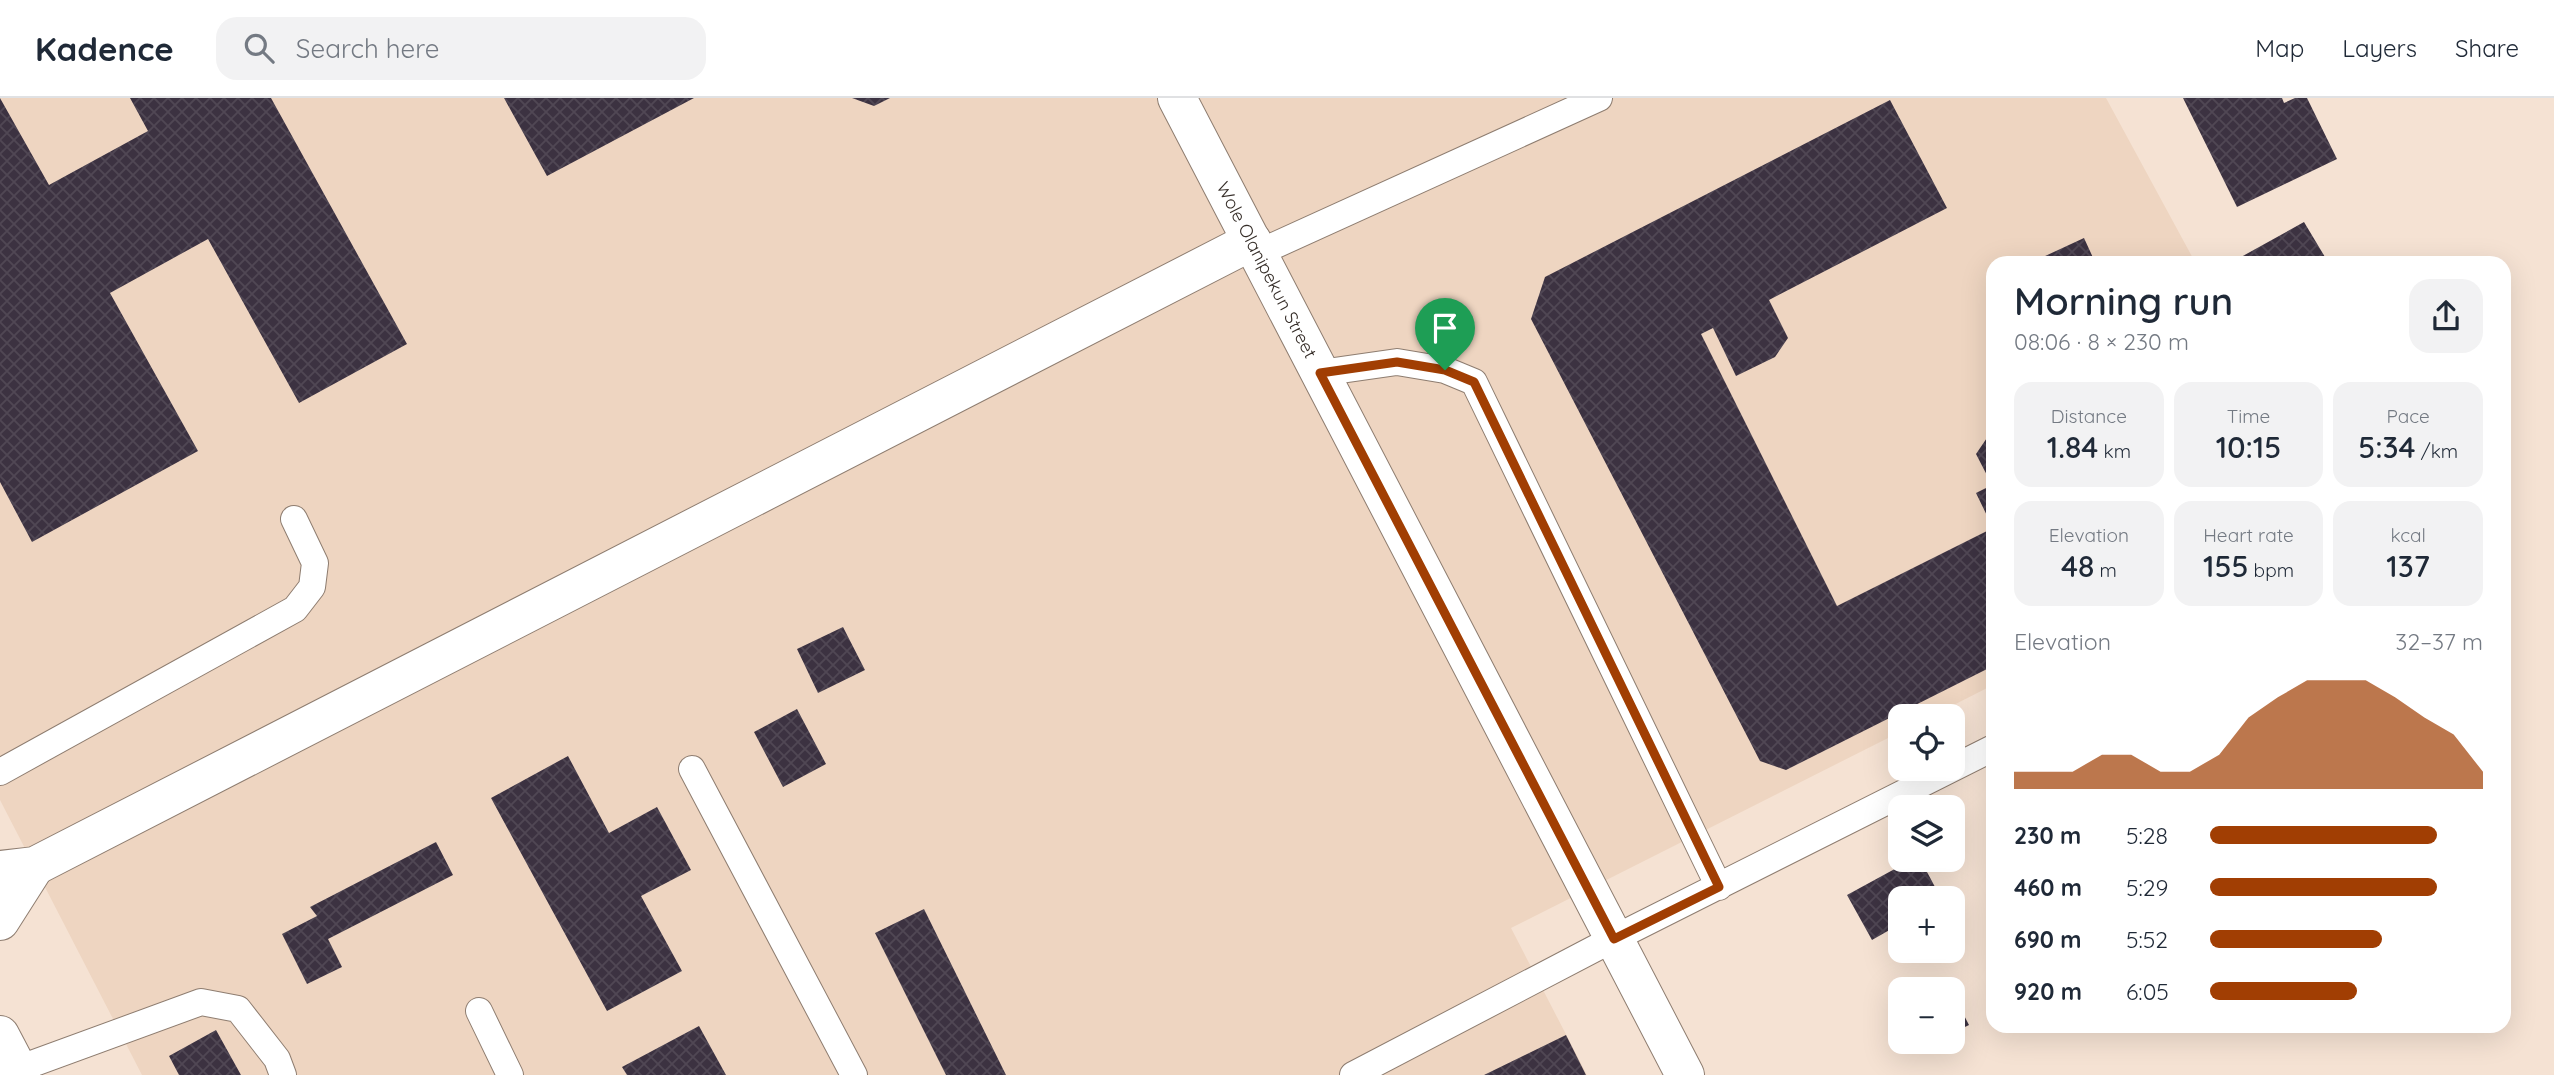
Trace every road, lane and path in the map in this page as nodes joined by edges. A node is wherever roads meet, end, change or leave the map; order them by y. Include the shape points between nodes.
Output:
1 (1177, 98) edge
2 (1599, 98) edge
3 (1255, 247) junction
4 (1320, 373) junction
5 (294, 519) dead end
6 (1986, 752) edge
7 (692, 768) dead end
8 (0, 772) edge
9 (18, 868) edge
10 (1719, 887) junction
11 (0, 920) edge
12 (1614, 939) junction
13 (479, 1012) dead end
14 (0, 1035) edge
15 (20, 1072) edge
16 (283, 1075) edge
17 (509, 1075) edge
18 (853, 1075) edge
19 (1353, 1075) edge
20 (1685, 1075) edge

1 - 3 street, Wole Olanipekun Street
2 - 3 lane
3 - 4 street, Wole Olanipekun Street
3 - 9 street
4 - 10 lane via 1397,362 1445,370 1474,382
4 - 12 street, Wole Olanipekun Street
5 - 8 lane via 315,563 312,587 295,609
6 - 10 lane
7 - 18 lane
9 - 11 street
10 - 12 lane
12 - 19 lane
12 - 20 street, Wole Olanipekun Street
13 - 17 lane
14 - 15 street
15 - 16 lane via 201,1002 238,1009 277,1059

